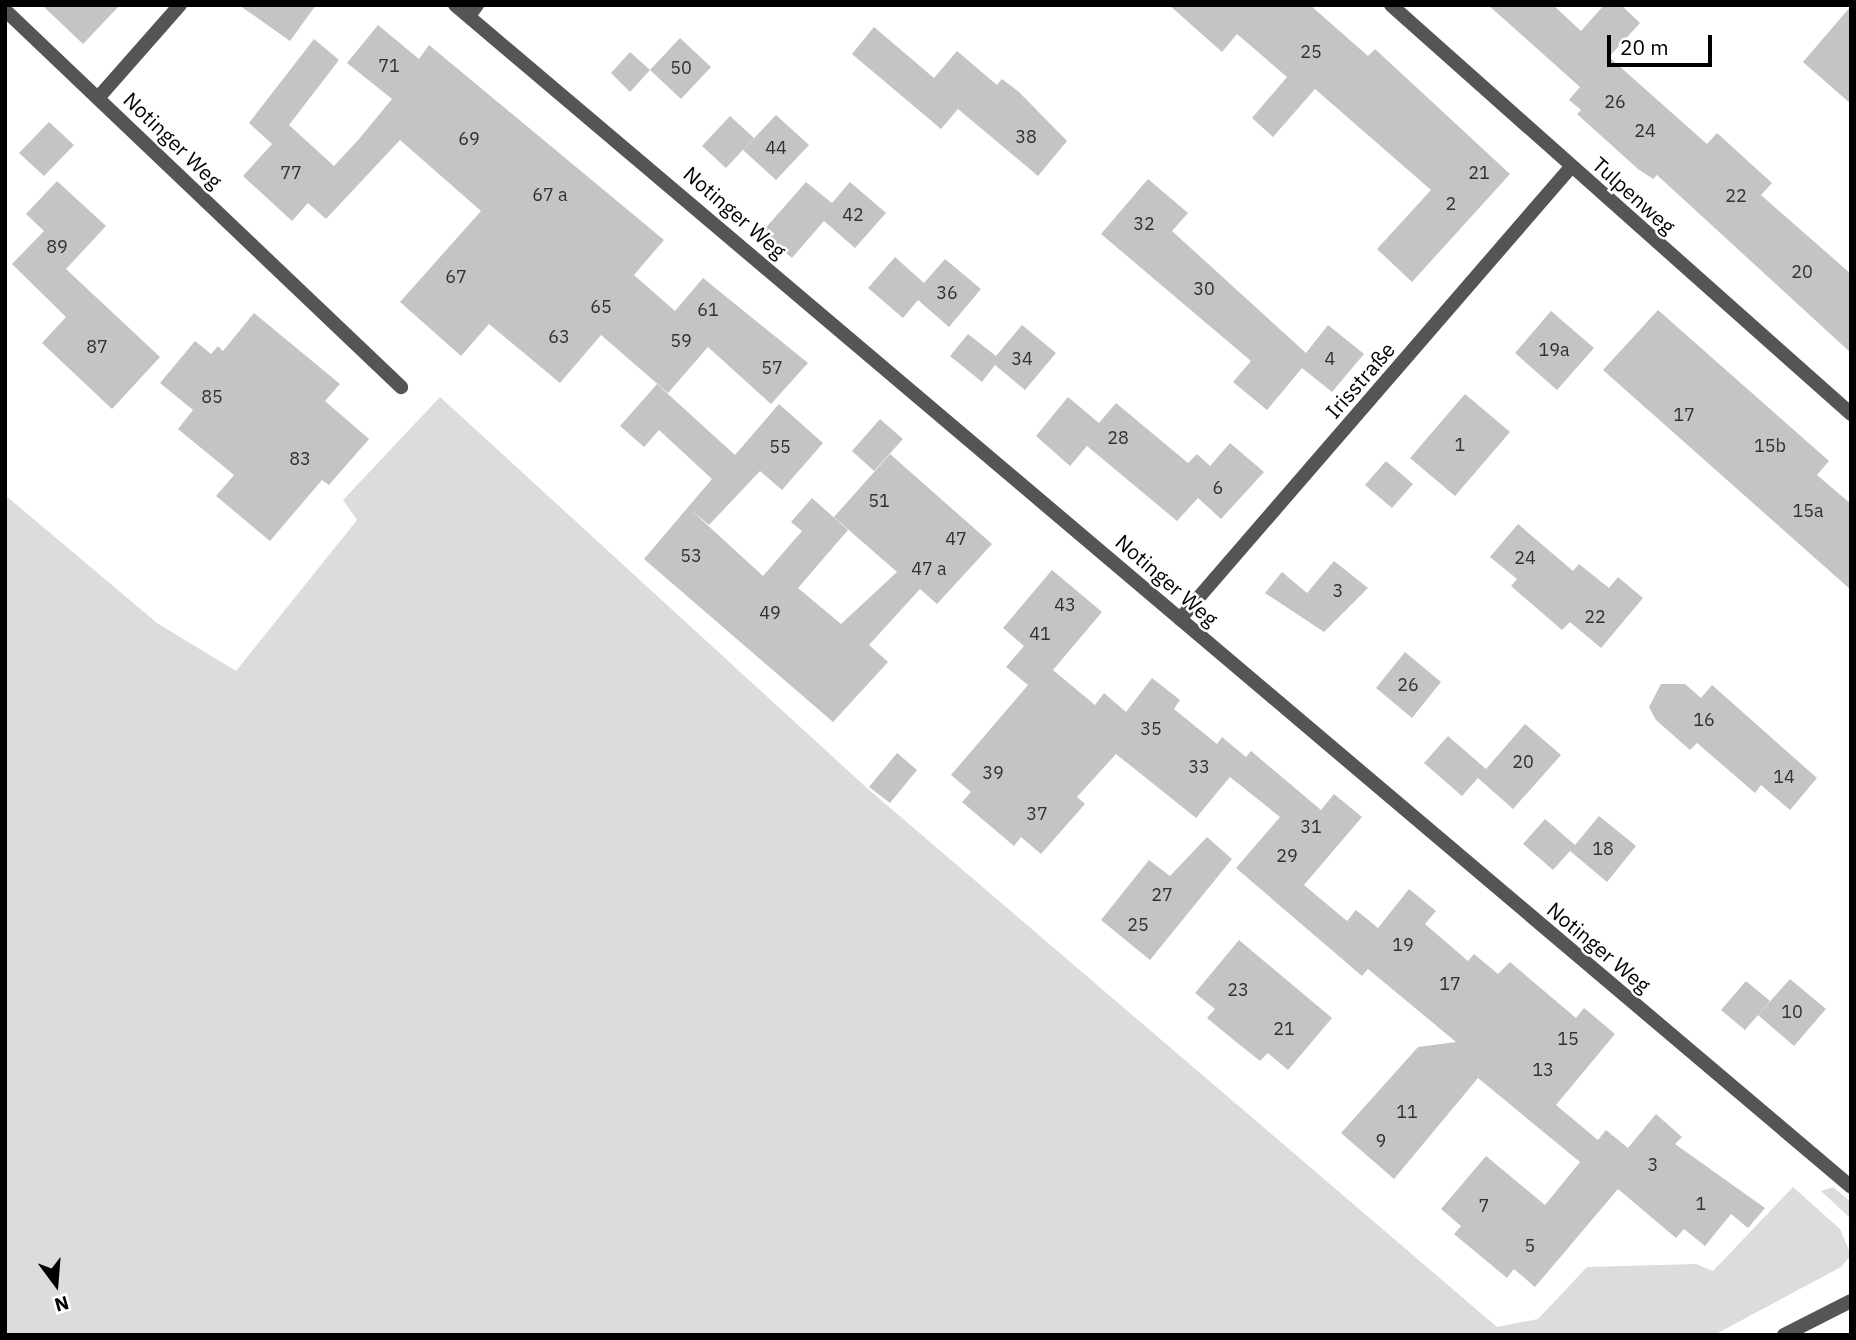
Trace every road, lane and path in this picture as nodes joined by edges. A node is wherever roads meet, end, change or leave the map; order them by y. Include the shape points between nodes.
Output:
1 (180, 5) edge
2 (455, 5) edge
3 (1391, 5) edge
4 (5, 10) edge
5 (473, 11) edge
6 (98, 98) junction
7 (1571, 167) junction
8 (401, 387) dead end
9 (1851, 414) edge
10 (1180, 619) junction
11 (1851, 1187) edge
12 (1851, 1301) edge
13 (1784, 1335) edge

1 - 6 street, Notinger Weg
2 - 5 street, Notinger Weg
3 - 7 street, Tulpenweg
4 - 6 street, Notinger Weg
5 - 10 street, Notinger Weg
6 - 8 street, Notinger Weg
7 - 9 street, Tulpenweg
7 - 10 street, Irisstraße
10 - 11 street, Notinger Weg
12 - 13 street

